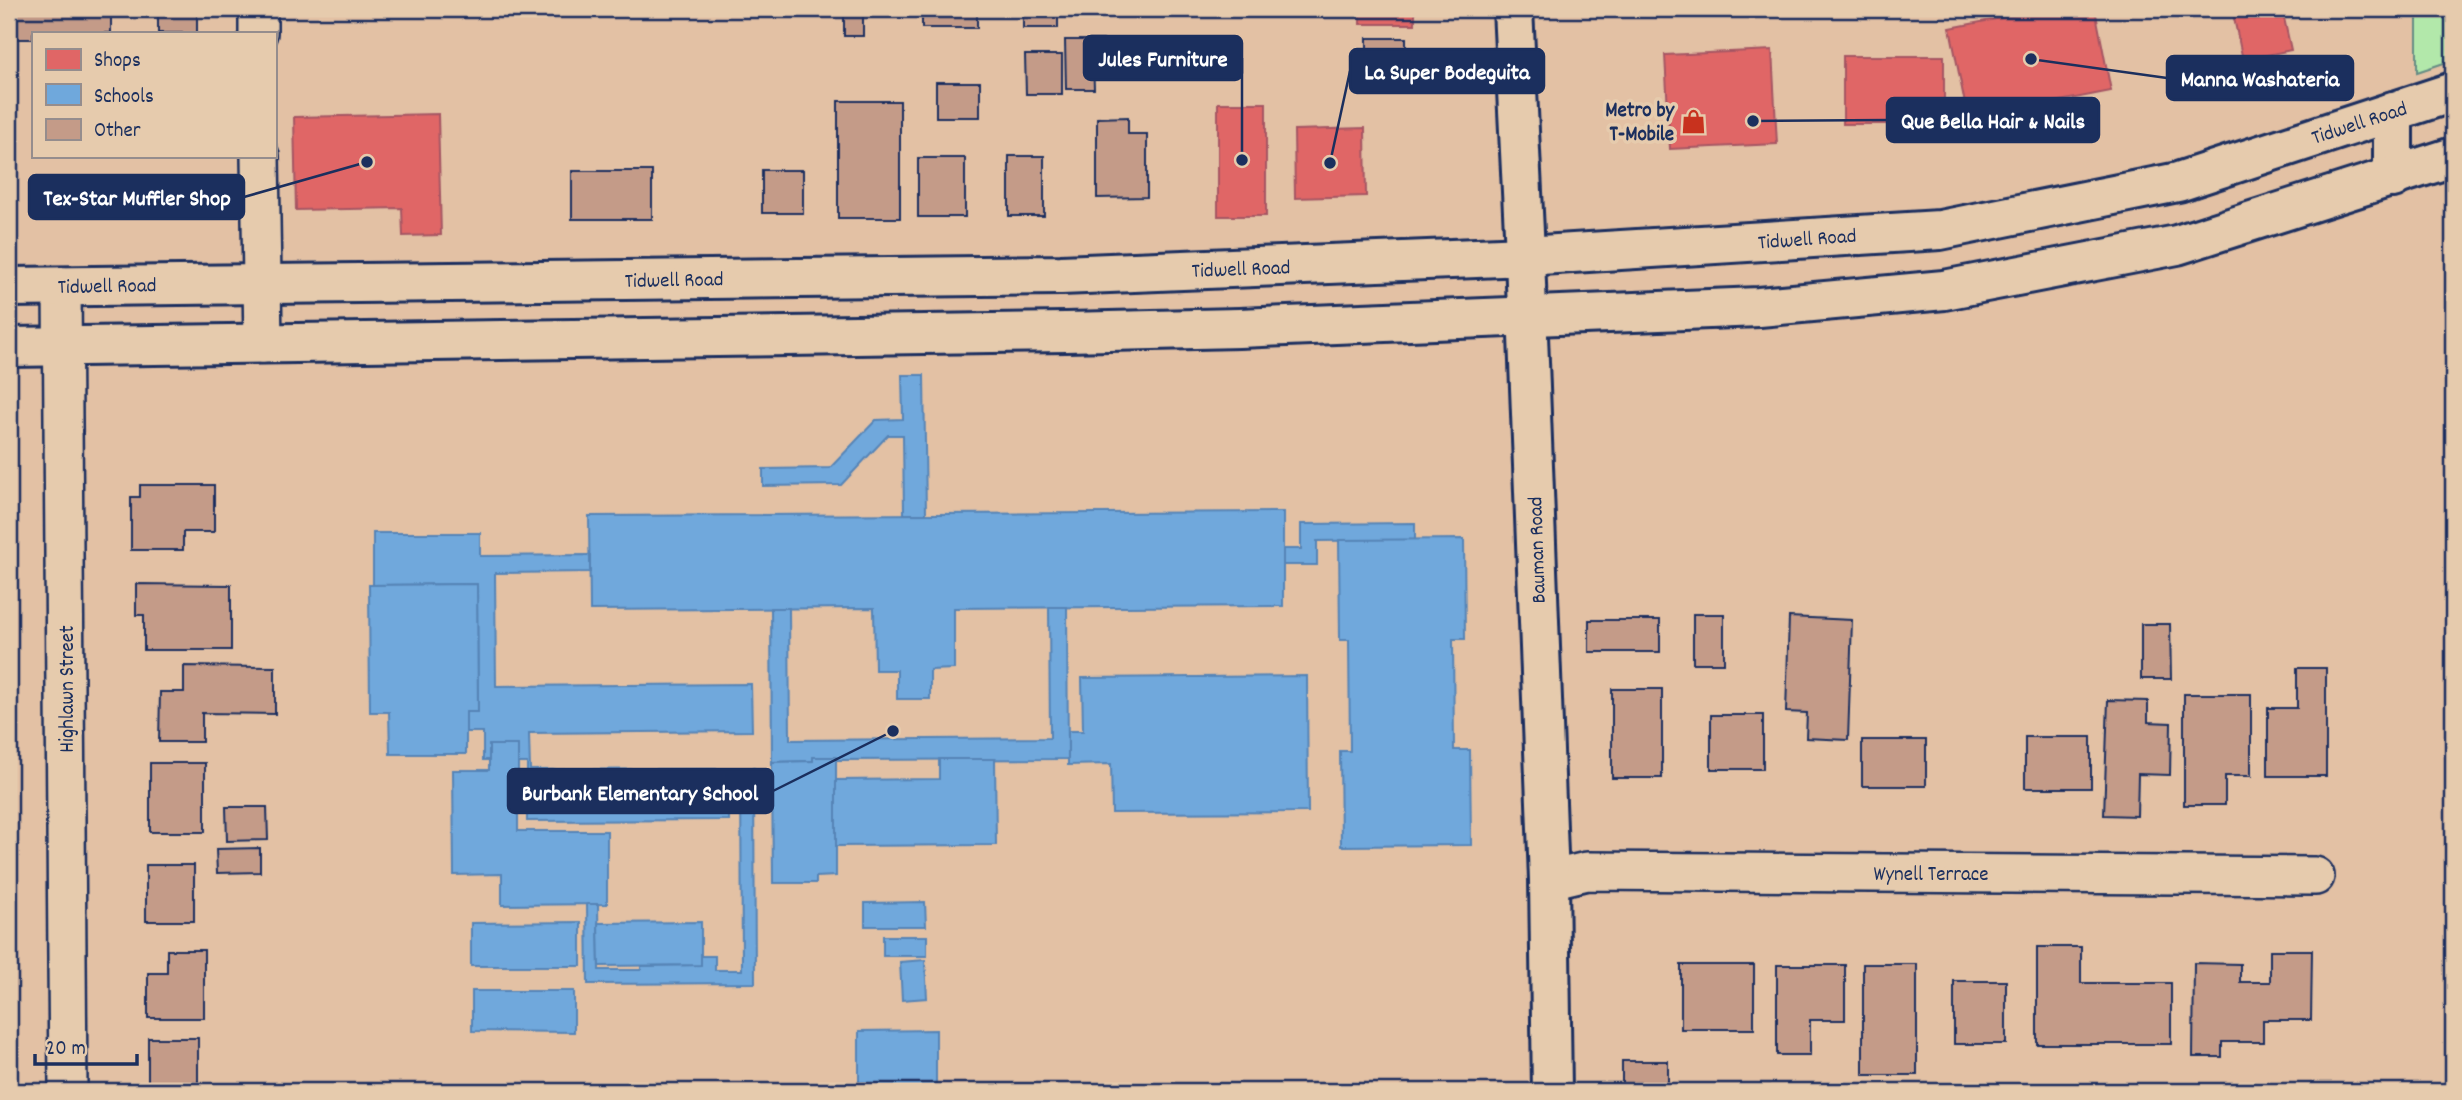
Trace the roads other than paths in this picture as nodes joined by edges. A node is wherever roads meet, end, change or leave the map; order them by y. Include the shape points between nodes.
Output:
1 (258, 9) edge
2 (1513, 9) edge
3 (258, 32) edge
4 (2453, 92) edge
5 (2393, 111) junction
6 (2453, 157) edge
7 (260, 158) edge
8 (2393, 178) junction
9 (1940, 230) junction
10 (1525, 256) junction
11 (1061, 275) junction
12 (667, 279) junction
13 (261, 283) junction
14 (62, 286) junction
15 (9, 287) edge
16 (1944, 290) junction
17 (1527, 316) junction
18 (1066, 332) junction
19 (664, 338) junction
20 (263, 344) junction
21 (9, 347) edge
22 (63, 347) junction
23 (2315, 876) dead end
24 (1549, 880) junction
25 (68, 1091) edge
26 (1552, 1091) edge

1 - 3 street
2 - 10 main road, Bauman Road
4 - 5 main road, Tidwell Road
5 - 8 main road
5 - 9 main road, Tidwell Road via 2178,183
6 - 8 main road
7 - 13 street
8 - 16 main road via 2178,245
9 - 10 main road, Tidwell Road
9 - 16 main road
10 - 11 main road, Tidwell Road
10 - 17 main road, Bauman Road
11 - 12 main road, Tidwell Road
11 - 18 main road
12 - 13 main road, Tidwell Road
12 - 19 main road
13 - 14 main road, Tidwell Road
13 - 20 street
14 - 15 main road, Tidwell Road
14 - 22 street, Highlawn Street
16 - 17 main road via 1759,307
17 - 18 main road
17 - 24 main road, Bauman Road
18 - 19 main road
19 - 20 main road
20 - 22 main road
21 - 22 main road
22 - 25 street, Highlawn Street
23 - 24 street, Wynell Terrace via 1587,871
24 - 26 main road, Bauman Road

